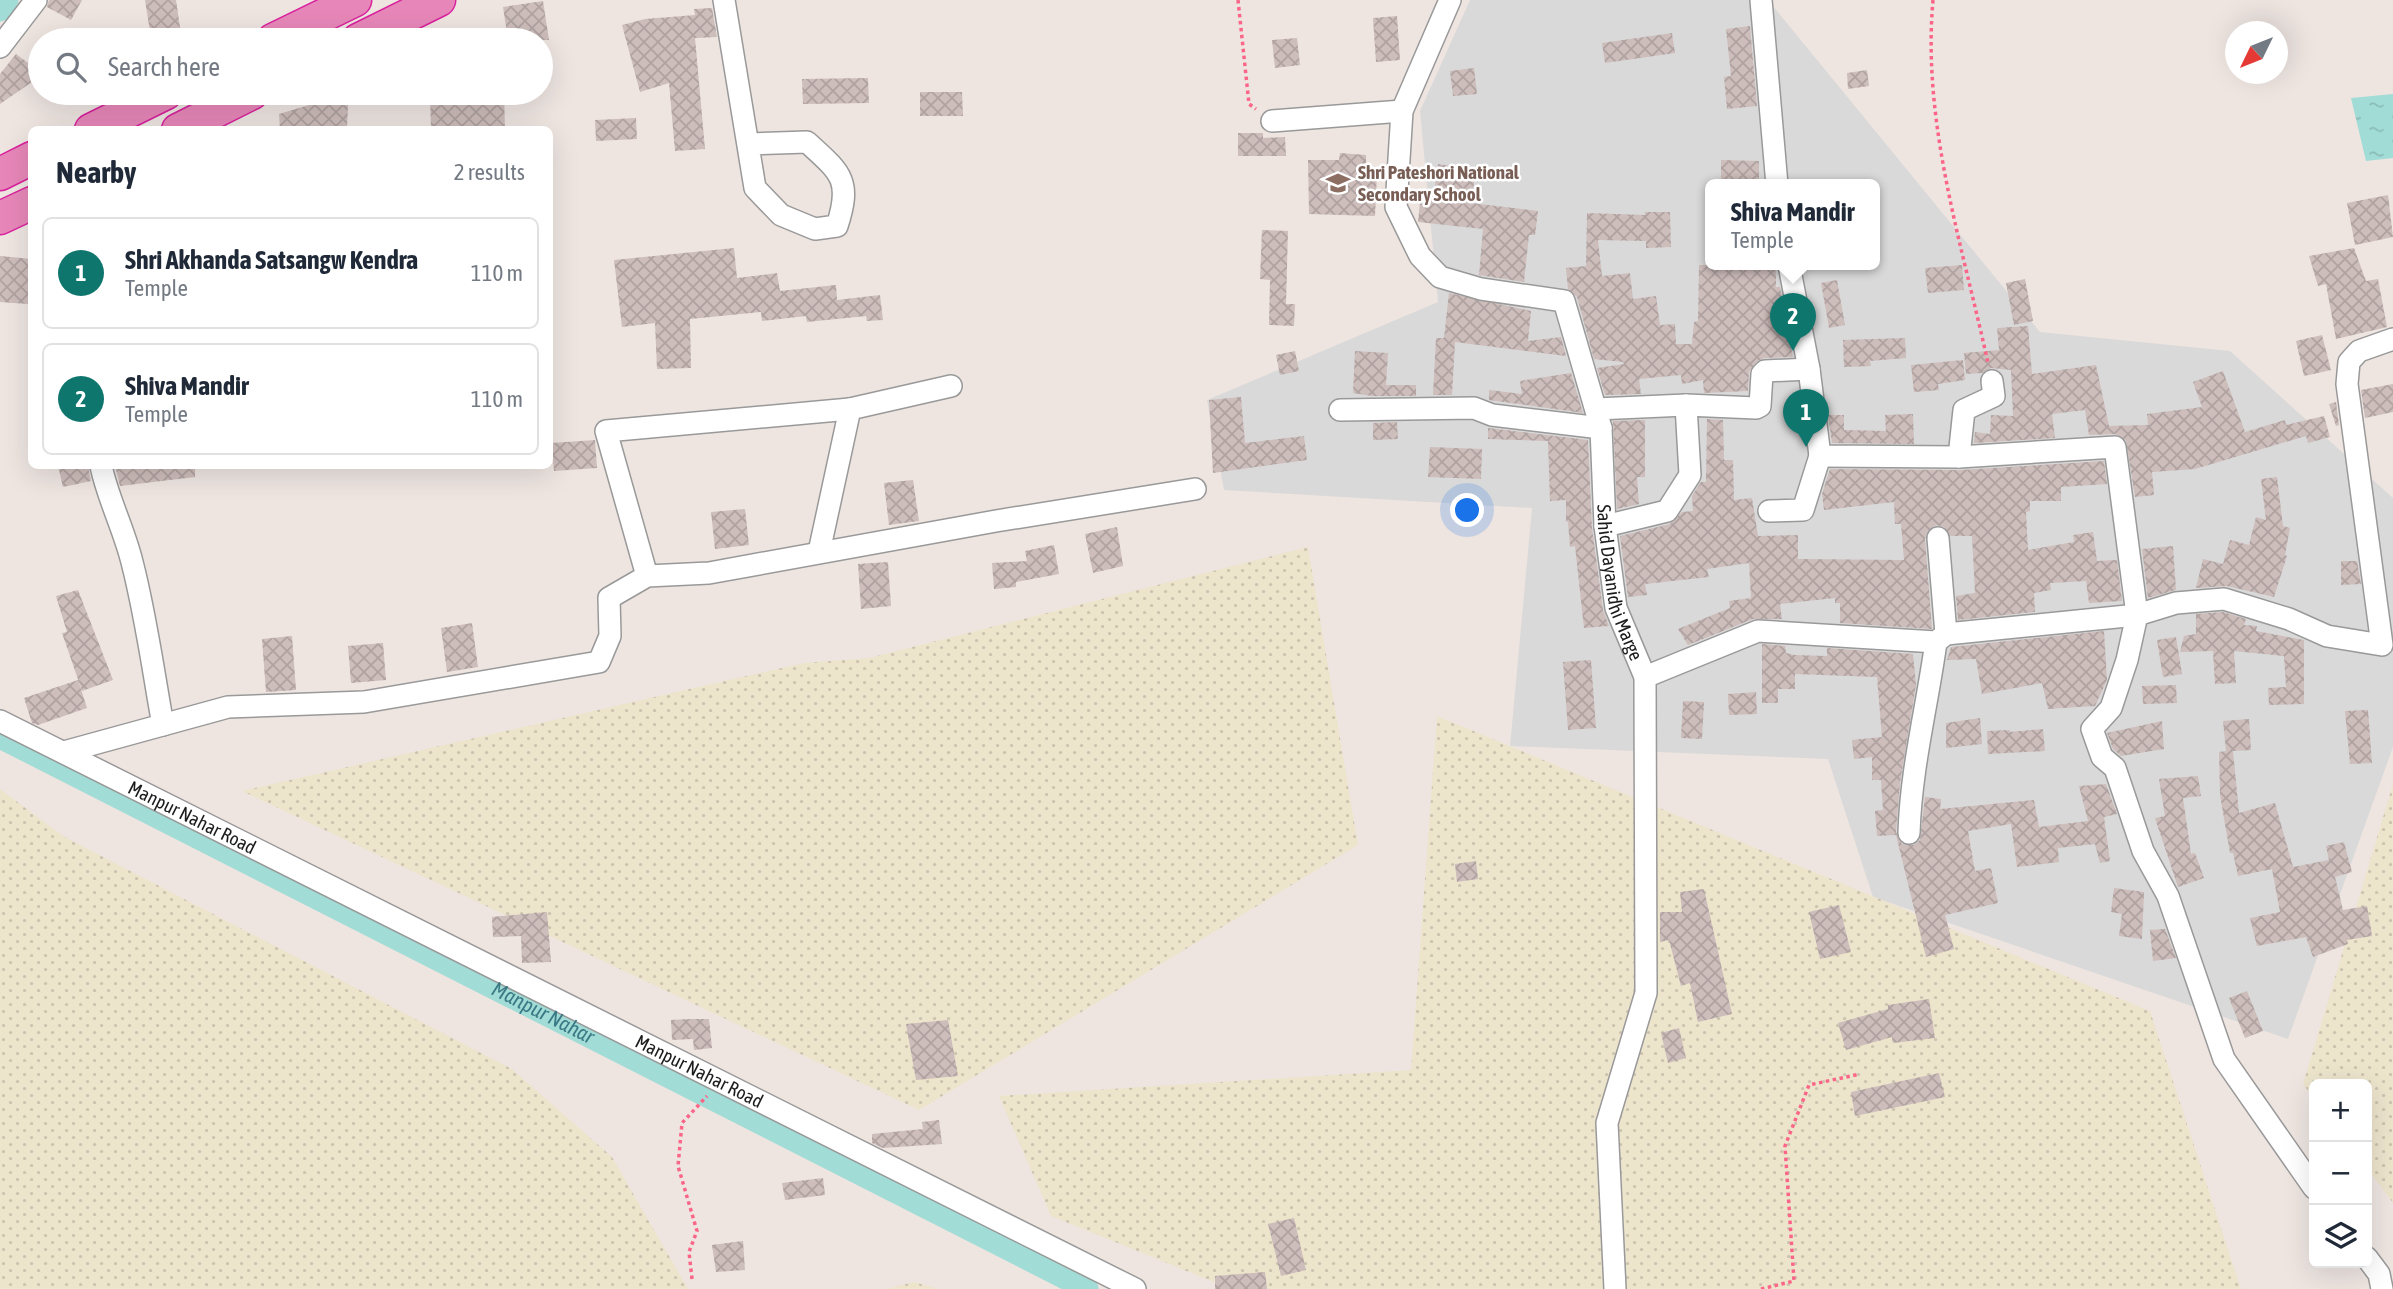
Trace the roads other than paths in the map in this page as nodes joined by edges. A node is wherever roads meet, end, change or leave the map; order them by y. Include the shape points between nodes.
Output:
1 (36, 0) edge
2 (355, 0) edge
3 (439, 0) edge
4 (724, 0) edge
5 (1450, 0) edge
6 (1761, 0) edge
7 (298, 28) edge
8 (382, 28) edge
9 (0, 47) edge
10 (141, 105) edge
11 (228, 105) edge
12 (1402, 111) junction
13 (1272, 121) road end
14 (98, 126) edge
15 (186, 126) edge
16 (748, 144) junction
17 (28, 160) edge
18 (0, 174) edge
19 (1776, 179) edge
20 (28, 204) edge
21 (0, 218) edge
22 (1790, 270) edge
23 (2393, 340) edge
24 (1809, 369) junction
25 (1992, 381) road end
26 (951, 386) dead end
27 (1686, 405) junction
28 (850, 409) junction
29 (1339, 410) dead end
30 (1598, 418) junction
31 (1820, 456) junction
32 (1959, 457) junction
33 (102, 469) edge
34 (1195, 489) dead end
35 (1769, 511) dead end
36 (1605, 526) junction
37 (1938, 538) dead end
38 (819, 552) junction
39 (647, 576) junction
40 (2137, 615) junction
41 (1941, 638) junction
42 (1645, 677) junction
43 (0, 721) edge
44 (163, 725) junction
45 (64, 752) junction
46 (1909, 833) dead end
47 (2309, 1181) edge
48 (2372, 1265) edge
49 (1135, 1289) edge
50 (1615, 1289) edge
51 (2382, 1289) edge

1 - 9 street
2 - 7 highway
3 - 8 highway
4 - 16 street
5 - 12 street, Sahid Dayanidhi Marge
6 - 19 street
10 - 14 highway
11 - 15 highway
12 - 13 street
12 - 30 street, Sahid Dayanidhi Marge via 1396,206 1420,256 1440,277 1481,289 1564,301
16 - 16 street via 807,142 836,169 846,198 836,226 815,229 781,215 755,187
17 - 18 highway
20 - 21 highway
22 - 24 street
23 - 40 street via 2359,351 2349,362 2347,384 2382,645 2327,636 2224,599 2176,603
24 - 27 street via 1765,371 1756,408
24 - 31 street
25 - 32 street via 1994,396 1964,410
26 - 28 street
27 - 30 street
27 - 36 street via 1690,475 1667,511
28 - 38 street
28 - 39 street via 606,431
29 - 30 street via 1474,408 1492,415
30 - 36 street, Sahid Dayanidhi Marge
31 - 32 street
31 - 35 street via 1803,510
32 - 40 street via 2115,447
33 - 44 street via 146,615
34 - 38 street
36 - 42 street, Sahid Dayanidhi Marge via 1616,608
37 - 41 street
38 - 39 street via 709,573
39 - 44 street via 609,598 610,636 599,662 364,702 228,707
40 - 41 street
40 - 47 street via 2111,708 2092,729 2102,757 2115,768 2143,852 2168,896 2224,1059
41 - 42 street via 1758,631
41 - 46 street via 1914,763
42 - 50 street, Sahid Dayanidhi Marge via 1646,993 1607,1123
43 - 45 street, Manpur Nahar Road
44 - 45 street
45 - 49 street, Manpur Nahar Road
48 - 51 street

